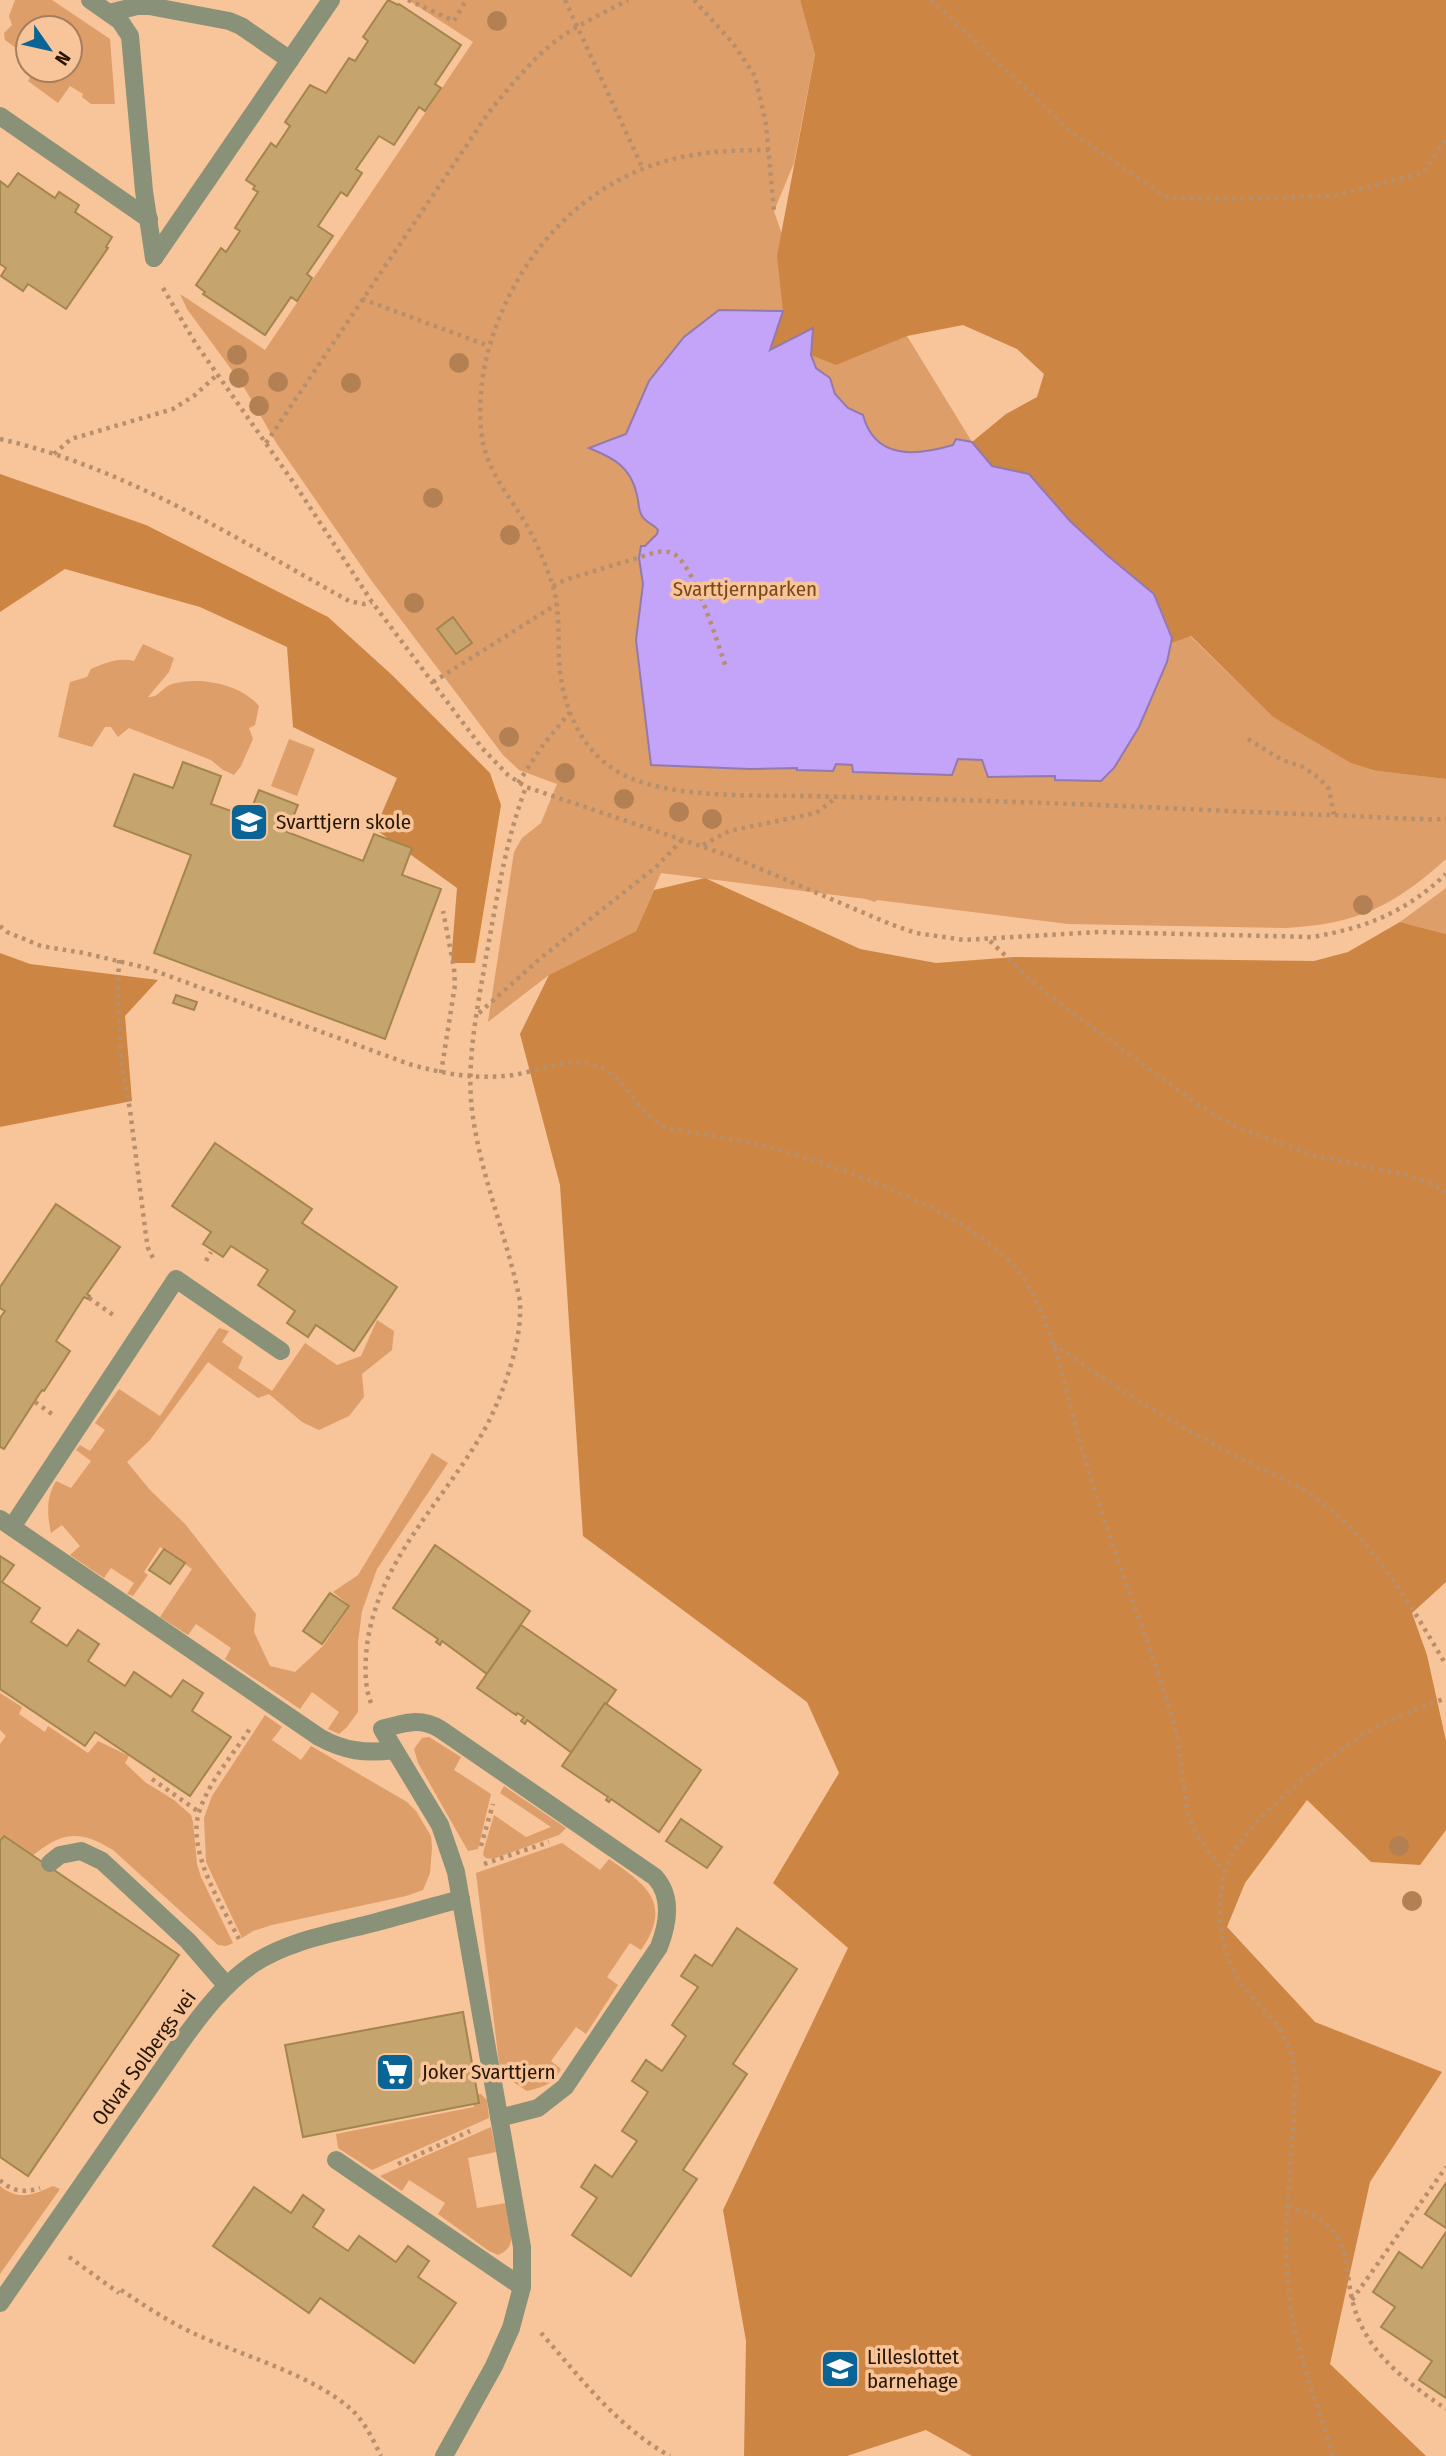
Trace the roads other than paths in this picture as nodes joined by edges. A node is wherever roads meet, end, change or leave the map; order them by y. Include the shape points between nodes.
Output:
1 (90, 0) edge
2 (331, 0) edge
3 (109, 13) junction
4 (290, 61) junction
5 (0, 116) edge
6 (149, 219) junction
7 (281, 1351) dead end
8 (6, 1523) edge
9 (394, 1750) junction
10 (50, 1863) dead end
11 (461, 1899) junction
12 (227, 1986) junction
13 (499, 2118) junction
14 (336, 2160) dead end
15 (522, 2287) junction
16 (0, 2303) edge
17 (444, 2456) edge

1 - 3 street
2 - 4 street
3 - 4 street via 149,6 229,21
3 - 6 street via 130,36
4 - 6 street via 154,258
5 - 6 street
7 - 8 street via 176,1279
8 - 9 street via 332,1744 350,1751
9 - 11 street via 440,1825
9 - 13 street via 382,1729 415,1721 431,1724 662,1885 668,1907 659,1947 565,2087 538,2108
10 - 12 street via 60,1855 81,1851 102,1861 188,1941
11 - 12 street, Odvar Solbergs vei via 301,1941 253,1964
11 - 13 street
12 - 16 street, Odvar Solbergs vei via 188,2032
13 - 15 street via 520,2225
14 - 15 street
15 - 17 street via 494,2366

